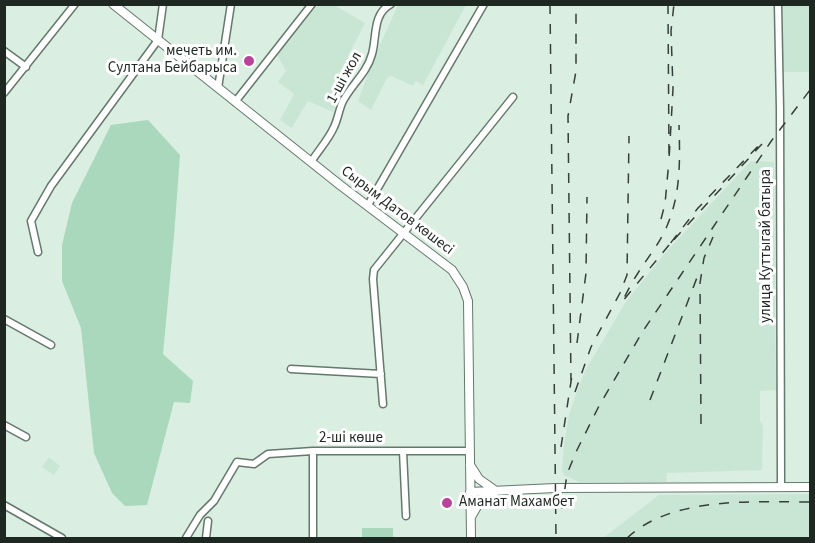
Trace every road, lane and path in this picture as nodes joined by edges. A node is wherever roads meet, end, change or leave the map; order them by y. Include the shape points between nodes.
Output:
1 (75, 4) edge
2 (113, 4) edge
3 (163, 4) edge
4 (231, 4) edge
5 (312, 4) edge
6 (391, 4) edge
7 (484, 4) edge
8 (778, 4) edge
9 (158, 40) junction
10 (4, 51) edge
11 (26, 67) junction
12 (218, 88) junction
13 (4, 93) edge
14 (513, 97) dead end
15 (235, 102) junction
16 (311, 162) junction
17 (368, 204) junction
18 (404, 233) junction
19 (38, 252) dead end
20 (4, 320) edge
21 (51, 345) dead end
22 (291, 369) dead end
23 (381, 374) junction
24 (383, 404) dead end
25 (4, 425) edge
26 (26, 437) dead end
27 (313, 451) junction
28 (404, 451) junction
29 (469, 451) junction
30 (469, 463) junction
31 (810, 487) edge
32 (781, 488) junction
33 (496, 491) junction
34 (470, 492) junction
35 (4, 505) edge
36 (406, 516) dead end
37 (471, 518) junction
38 (208, 521) dead end
39 (62, 538) edge
40 (186, 538) edge
41 (206, 538) edge
42 (313, 538) edge
43 (471, 538) edge

1 - 11 street
2 - 9 main road, Сырым Датов көшесі
3 - 9 street
4 - 12 street
5 - 15 street
6 - 16 street, 1-ші жол via 375,27 373,53 366,70
7 - 17 street
8 - 32 street, улица Куттыгай батыра
9 - 12 main road, Сырым Датов көшесі
9 - 19 street via 51,186 31,221
10 - 11 street
11 - 13 street
12 - 15 main road, Сырым Датов көшесі
14 - 18 street
15 - 16 main road, Сырым Датов көшесі
16 - 17 main road, Сырым Датов көшесі
17 - 18 main road, Сырым Датов көшесі
18 - 23 street via 374,270
18 - 29 main road, Сырым Датов көшесі via 452,270 468,301
20 - 21 street
22 - 23 street
23 - 24 street
25 - 26 street
27 - 28 street, 2-ші көше
27 - 40 street, 2-ші көше via 268,454 254,464 237,462
27 - 42 street
28 - 29 street, 2-ші көше
28 - 36 street
29 - 30 main road, Сырым Датов көшесі
30 - 33 main road via 479,479
30 - 34 main road, Сырым Датов көшесі
31 - 32 main road
32 - 33 main road
33 - 34 main road
33 - 37 main road via 479,503
34 - 37 main road, Сырым Датов көшесі
35 - 39 street
37 - 43 main road, Сырым Датов көшесі
38 - 41 street

